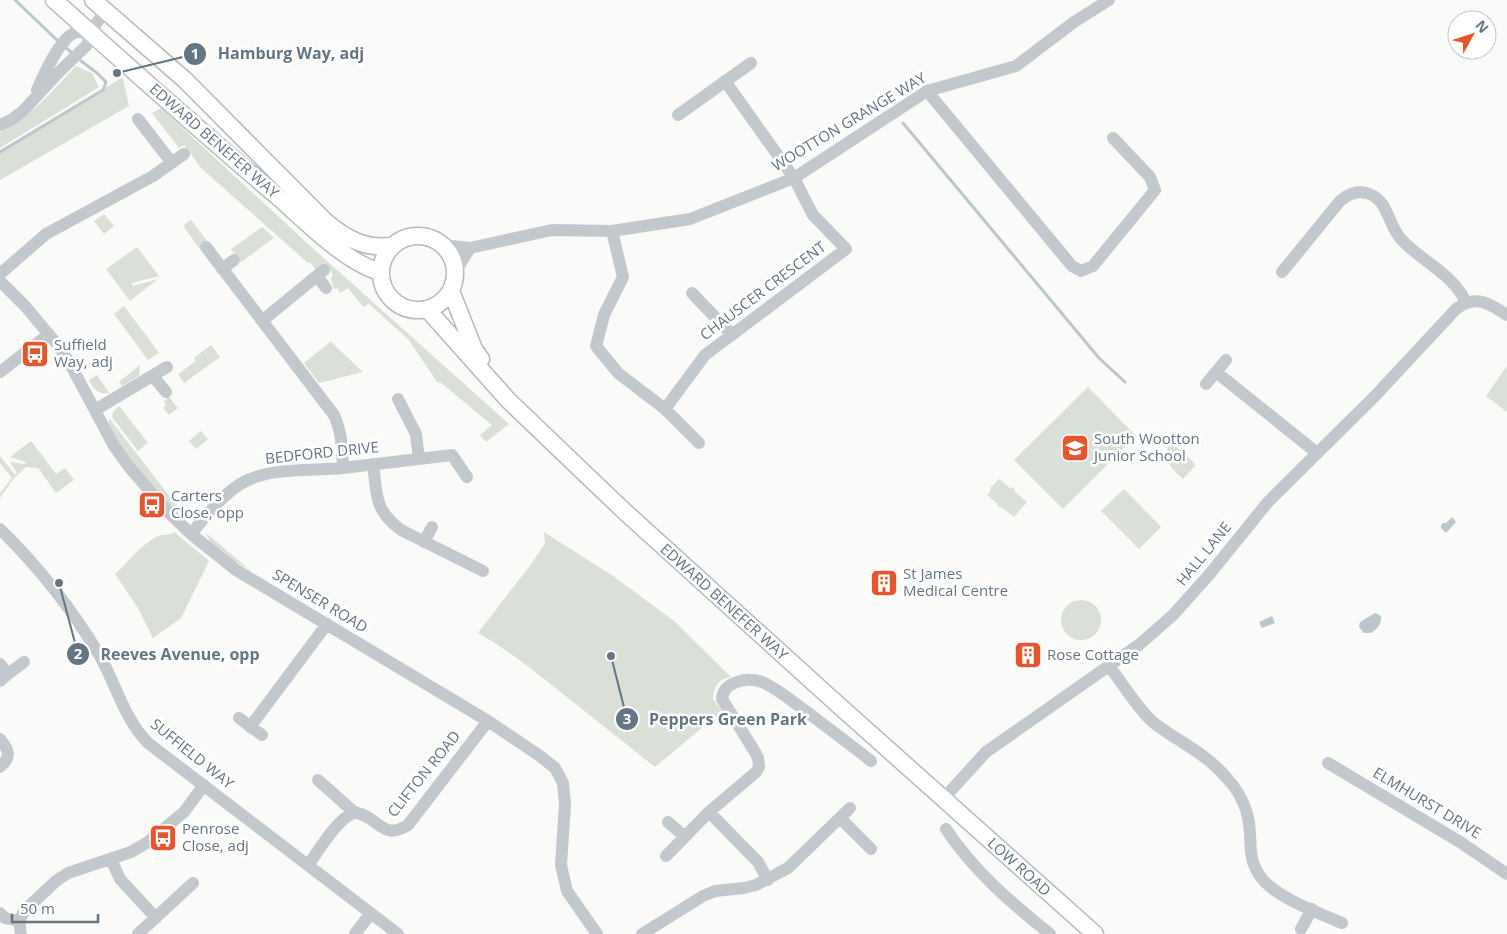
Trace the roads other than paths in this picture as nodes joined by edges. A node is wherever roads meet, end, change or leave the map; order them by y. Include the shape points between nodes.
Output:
1 (54, 0) edge
2 (1109, 0) edge
3 (100, 5) edge
4 (90, 32) junction
5 (751, 63) dead end
6 (725, 81) junction
7 (927, 91) junction
8 (32, 101) junction
9 (678, 115) dead end
10 (138, 120) dead end
11 (0, 125) edge
12 (1113, 138) dead end
13 (184, 154) dead end
14 (172, 163) junction
15 (794, 178) junction
16 (612, 231) junction
17 (443, 245) junction
18 (391, 246) junction
19 (206, 248) dead end
20 (470, 248) junction
21 (234, 260) dead end
22 (222, 269) junction
23 (380, 272) junction
24 (455, 272) junction
25 (1282, 272) dead end
26 (0, 274) edge
27 (0, 281) edge
28 (326, 288) dead end
29 (451, 291) junction
30 (692, 293) dead end
31 (1466, 302) junction
32 (427, 309) junction
33 (1507, 315) edge
34 (262, 321) junction
35 (49, 334) junction
36 (732, 335) junction
37 (1226, 360) dead end
38 (167, 367) dead end
39 (0, 372) edge
40 (1216, 372) junction
41 (153, 376) junction
42 (1206, 384) dead end
43 (166, 392) dead end
44 (398, 399) dead end
45 (508, 400) junction
46 (665, 408) junction
47 (94, 410) junction
48 (699, 443) dead end
49 (466, 454) dead end
50 (1318, 454) junction
51 (452, 455) junction
52 (419, 459) junction
53 (373, 464) junction
54 (343, 468) junction
55 (467, 477) dead end
56 (432, 526) dead end
57 (0, 529) edge
58 (191, 534) junction
59 (424, 542) junction
60 (483, 572) dead end
61 (327, 624) junction
62 (24, 662) dead end
63 (0, 664) edge
64 (1109, 666) junction
65 (4, 678) edge
66 (239, 718) dead end
67 (488, 721) junction
68 (250, 727) junction
69 (262, 735) dead end
70 (0, 739) edge
71 (871, 761) dead end
72 (1328, 763) dead end
73 (0, 767) edge
74 (318, 780) dead end
75 (204, 785) junction
76 (944, 798) junction
77 (850, 808) dead end
78 (354, 812) junction
79 (709, 812) junction
80 (840, 818) junction
81 (668, 822) dead end
82 (952, 833) dead end
83 (684, 836) junction
84 (871, 849) dead end
85 (666, 856) dead end
86 (111, 859) junction
87 (309, 864) junction
88 (1507, 874) edge
89 (768, 880) junction
90 (193, 883) dead end
91 (1312, 909) junction
92 (0, 913) edge
93 (371, 913) junction
94 (156, 918) junction
95 (1342, 923) dead end
96 (20, 928) edge
97 (1302, 929) dead end
98 (650, 932) edge
99 (138, 934) edge
100 (355, 934) edge
101 (398, 934) edge
102 (597, 934) edge
103 (1050, 934) edge
104 (1095, 934) edge

1 - 4 main road, EDWARD BENEFER WAY
2 - 7 street, WOOTTON GRANGE WAY via 1016,66
3 - 4 street
3 - 18 main road, EDWARD BENEFER WAY via 184,80 339,233 354,242
4 - 8 street via 87,45
4 - 8 street via 76,32 68,37 48,65
4 - 23 main road, EDWARD BENEFER WAY via 322,235 346,254
5 - 6 street
6 - 9 street
6 - 15 street, CHAUSCER CRESCENT
7 - 12 street via 1072,266 1081,270 1093,266 1155,190 1150,176
7 - 15 street, WOOTTON GRANGE WAY
8 - 11 street via 11,120
10 - 14 street
13 - 14 street
14 - 26 street via 46,234
15 - 16 street, WOOTTON GRANGE WAY via 690,219
15 - 36 street, CHAUSCER CRESCENT via 813,215 848,252
16 - 20 street, WOOTTON GRANGE WAY via 552,230
16 - 46 street via 623,278 604,315 596,346 618,373
17 - 18 main road, EDWARD BENEFER WAY via 435,239 415,235
17 - 20 street, WOOTTON GRANGE WAY
17 - 24 main road via 450,253
18 - 23 main road via 384,256
19 - 22 street
20 - 24 street
21 - 22 street
22 - 34 street
23 - 32 main road via 387,294 395,302 410,309
24 - 29 main road
25 - 31 street via 1340,201 1345,196 1362,192 1378,199 1398,235 1453,282
27 - 35 street, SPENSER ROAD
28 - 34 street via 320,273
29 - 32 main road via 437,305
29 - 45 main road, EDWARD BENEFER WAY via 474,349
30 - 36 street
31 - 33 street via 1487,303
31 - 50 street, HALL LANE
32 - 45 main road, EDWARD BENEFER WAY
34 - 54 street via 334,415 341,437
35 - 39 street
35 - 47 street, SPENSER ROAD via 68,360
36 - 46 street, CHAUSCER CRESCENT via 705,355
37 - 40 street
38 - 41 street
40 - 42 street
40 - 50 street
41 - 43 street
41 - 47 street
44 - 52 street via 416,434
45 - 76 main road, EDWARD BENEFER WAY via 622,510
46 - 48 street
47 - 58 street, SPENSER ROAD via 130,468
49 - 51 street, BEDFORD DRIVE
50 - 64 street, HALL LANE via 1254,518 1174,616
51 - 52 street, BEDFORD DRIVE
51 - 55 street
52 - 53 street, BEDFORD DRIVE
53 - 54 street, BEDFORD DRIVE
53 - 59 street via 378,503 385,516 401,530
54 - 58 street, BEDFORD DRIVE via 274,472 242,483
56 - 59 street
57 - 75 street, SUFFIELD WAY via 45,576 72,613 100,656 138,732
58 - 61 street, SPENSER ROAD via 236,570
59 - 60 street
61 - 67 street, SPENSER ROAD
61 - 68 street
62 - 65 street
63 - 65 street
64 - 76 street, HALL LANE via 986,752
64 - 91 street via 1149,718 1226,776 1245,806 1251,855 1260,878 1280,894
66 - 68 street
67 - 78 street, CLIFTON ROAD via 408,825 399,831 385,831 367,816
67 - 102 street, SPENSER ROAD via 555,768 563,783 565,804 561,864 567,891
68 - 69 street
70 - 73 street via 8,750 6,762
71 - 79 street via 787,697 756,681 735,682 724,690 722,699 758,758 760,767
72 - 88 street, ELMHURST DRIVE
74 - 78 street, CLIFTON ROAD
75 - 86 street via 184,812 162,831 131,852
75 - 87 street, SUFFIELD WAY
76 - 104 main road, LOW ROAD
77 - 80 street
78 - 87 street via 336,827
79 - 83 street
79 - 89 street via 758,862
80 - 84 street
80 - 89 street via 788,868
81 - 83 street
82 - 103 street via 990,882
83 - 85 street
86 - 94 street via 120,878
86 - 96 street via 68,873 56,881 25,910
87 - 93 street, SUFFIELD WAY
89 - 98 street via 703,896
90 - 94 street
91 - 95 street
91 - 97 street
92 - 96 street
93 - 100 street
93 - 101 street, SUFFIELD WAY
94 - 99 street

